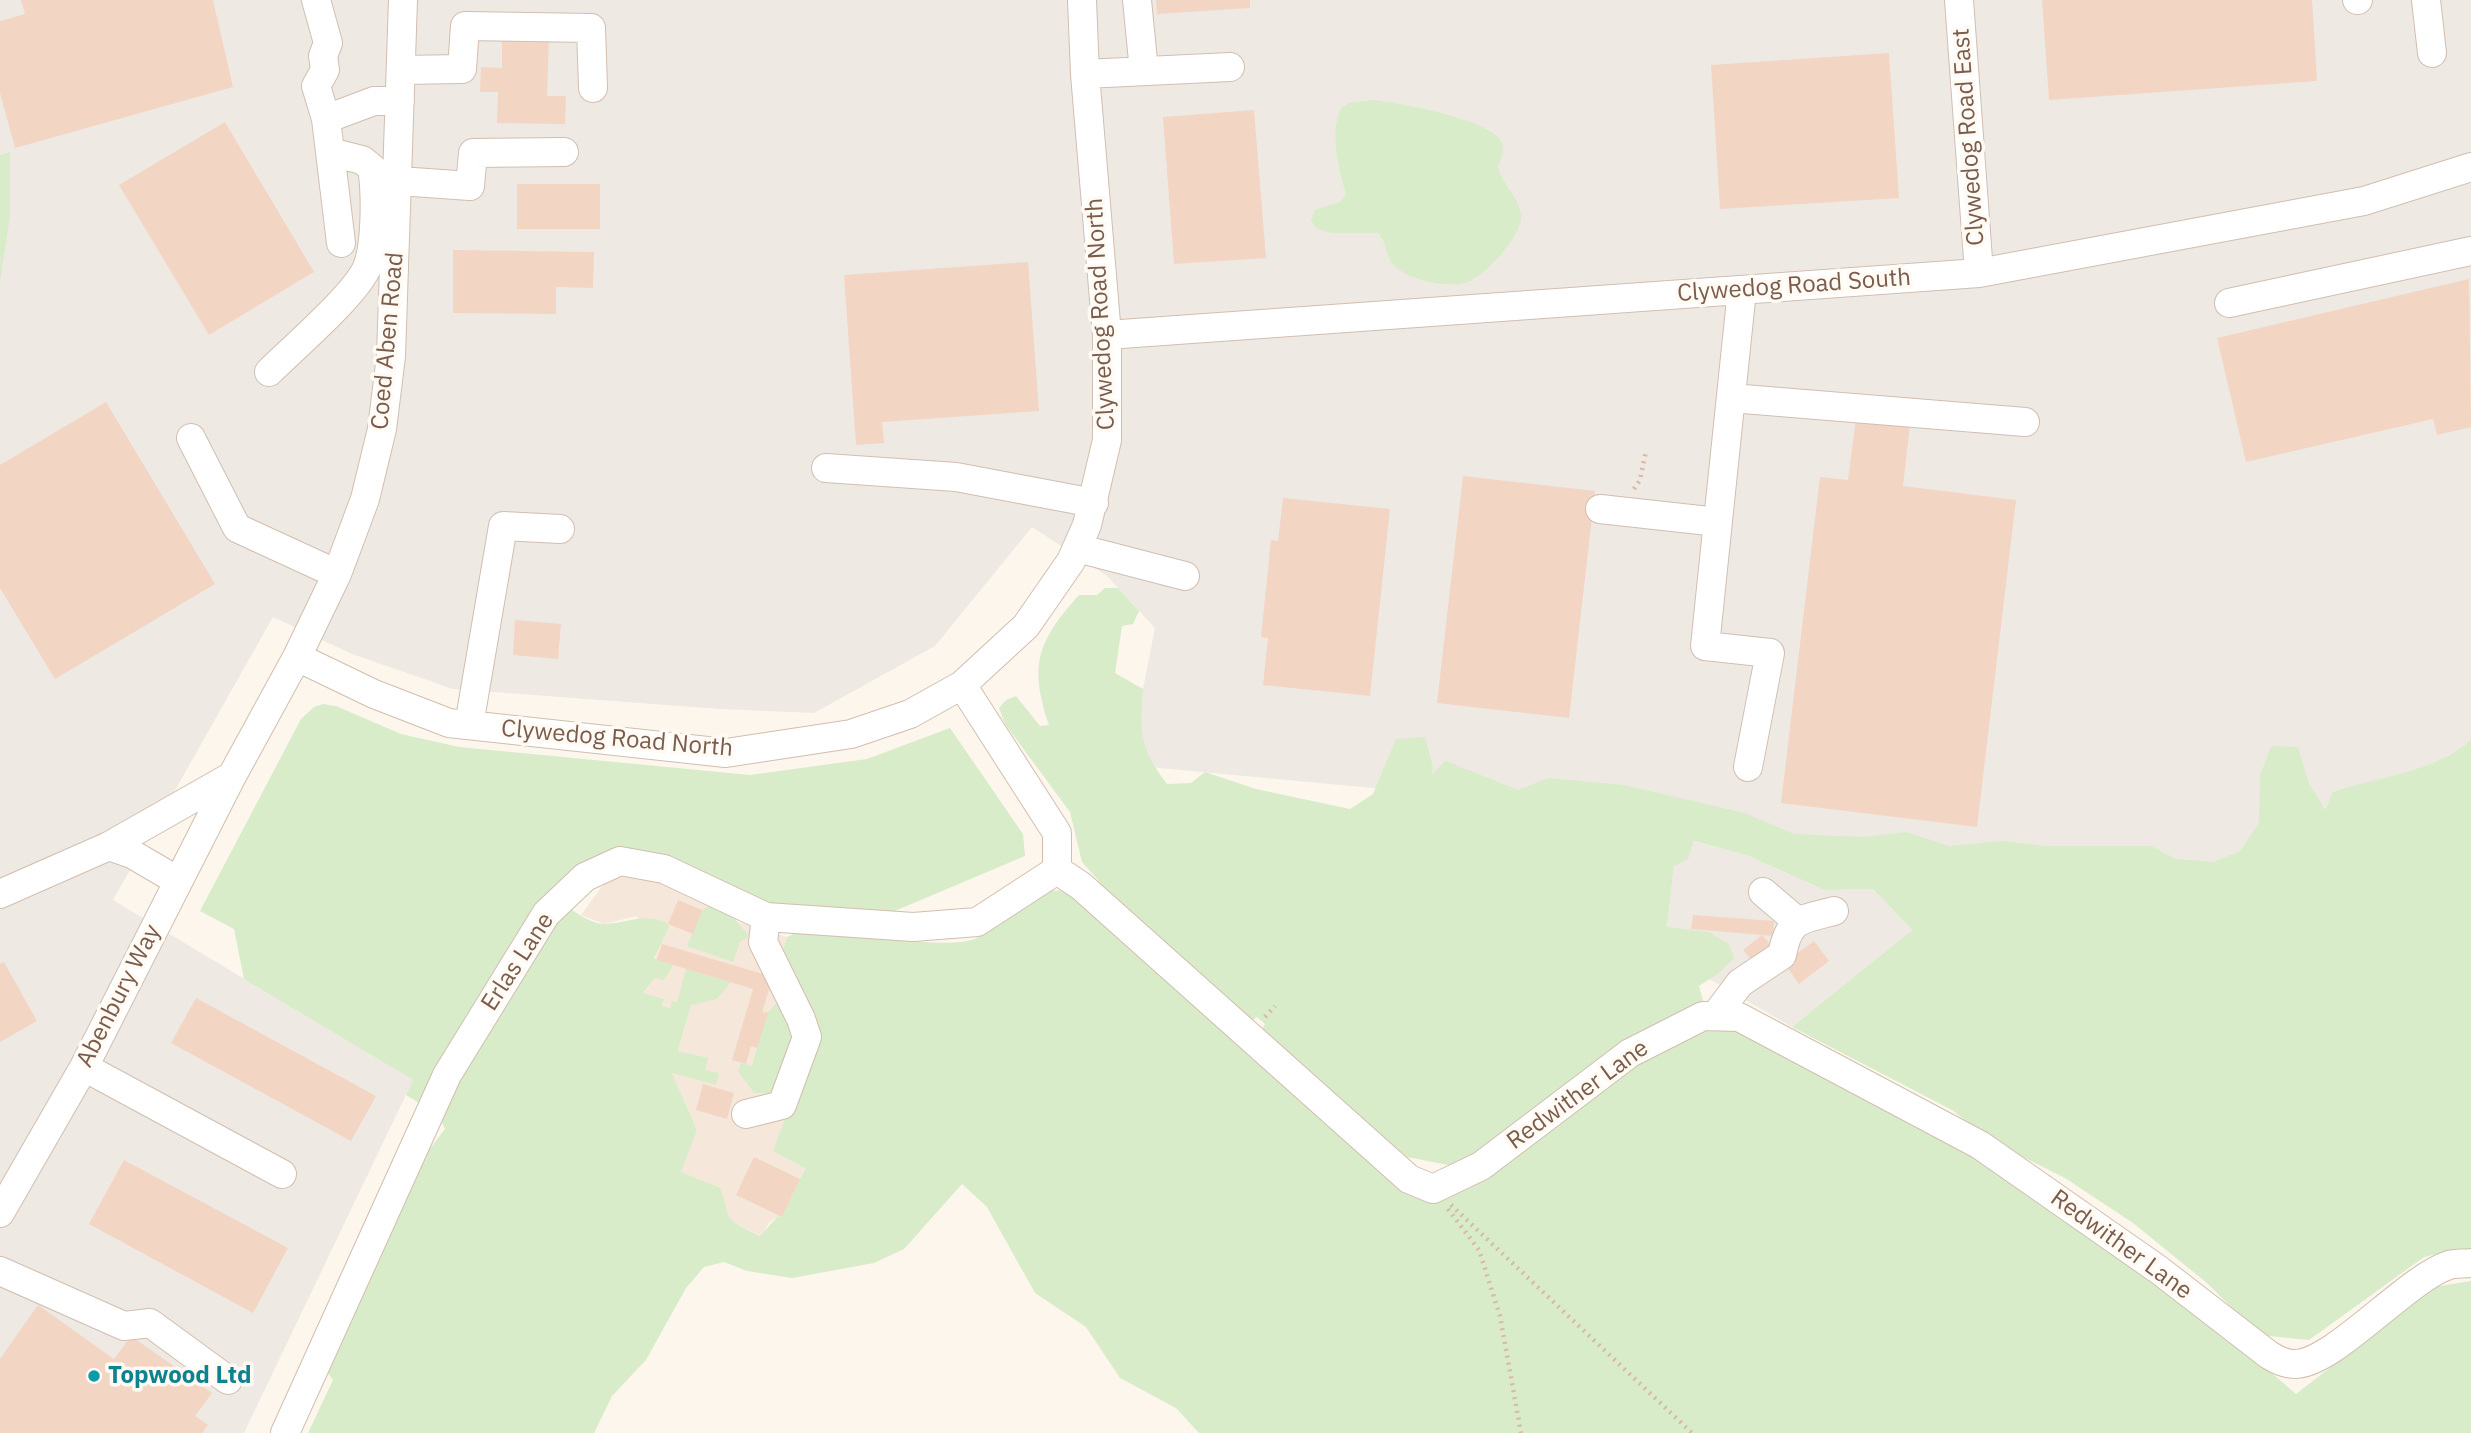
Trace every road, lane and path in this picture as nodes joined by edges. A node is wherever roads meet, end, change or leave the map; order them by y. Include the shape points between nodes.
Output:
1 (316, 0) edge
2 (403, 0) edge
3 (1082, 0) edge
4 (1137, 0) edge
5 (1959, 0) edge
6 (2426, 0) edge
7 (2432, 53) dead end
8 (1230, 66) dead end
9 (401, 70) junction
10 (1144, 71) junction
11 (1085, 75) junction
12 (593, 88) dead end
13 (400, 101) junction
14 (326, 119) junction
15 (330, 152) junction
16 (565, 152) dead end
17 (2471, 167) edge
18 (399, 181) junction
19 (341, 243) dead end
20 (2471, 251) edge
21 (1979, 274) junction
22 (1742, 290) junction
23 (2230, 303) dead end
24 (1107, 335) junction
25 (269, 372) dead end
26 (1731, 398) junction
27 (2025, 422) dead end
28 (191, 438) dead end
29 (1646, 451) dead end
30 (826, 468) dead end
31 (1094, 503) junction
32 (1610, 510) joint
33 (1717, 522) junction
34 (560, 530) dead end
35 (1077, 548) junction
36 (337, 574) junction
37 (1185, 576) dead end
38 (297, 657) junction
39 (962, 685) junction
40 (469, 725) junction
41 (1748, 767) dead end
42 (232, 776) junction
43 (109, 846) junction
44 (1056, 870) junction
45 (178, 881) junction
46 (1763, 892) dead end
47 (0, 894) edge
48 (1834, 911) dead end
49 (766, 917) junction
50 (1797, 921) junction
51 (1715, 1016) junction
52 (84, 1067) junction
53 (746, 1114) dead end
54 (282, 1174) dead end
55 (1433, 1189) junction
56 (0, 1213) edge
57 (2471, 1263) edge
58 (0, 1271) edge
59 (228, 1380) dead end
60 (285, 1433) edge
61 (1521, 1433) edge
62 (1692, 1433) edge

1 - 14 street via 328,43 323,56 325,70 316,86
2 - 9 street, Coed Aben Road
3 - 11 street, Clywedog Road North
4 - 10 street
5 - 21 street, Clywedog Road East
6 - 7 street
8 - 10 street
9 - 12 street via 462,69 465,26 590,28
9 - 13 street, Coed Aben Road
10 - 11 street
11 - 24 street, Clywedog Road North
13 - 14 street via 374,101
13 - 18 street, Coed Aben Road
14 - 15 street
15 - 19 street
15 - 25 street via 372,167 369,264 352,289
16 - 18 street via 473,153 470,186
17 - 21 street, Clywedog Road South via 2364,201
18 - 36 street, Coed Aben Road via 391,355 382,429 365,499
20 - 23 street
21 - 22 street, Clywedog Road South
22 - 24 street, Clywedog Road South
22 - 26 street
24 - 31 street, Clywedog Road North via 1107,440
26 - 27 street
26 - 33 street
28 - 36 street via 237,527
29 - 32 path via 1640,480
30 - 31 street via 956,477
31 - 35 street, Clywedog Road North
32 - 33 street
33 - 41 street via 1704,646 1770,653
34 - 40 street via 503,526
35 - 37 street
35 - 39 street, Clywedog Road North via 1026,626
36 - 38 street, Coed Aben Road
38 - 40 street, Clywedog Road North via 374,694 449,723
38 - 42 street, Coed Aben Road
39 - 40 street, Clywedog Road North via 910,714 851,734 726,753
39 - 44 street via 1057,833
42 - 43 street
42 - 45 street, Abenbury Way
43 - 45 street
43 - 47 street
44 - 49 street, Erlas Lane via 977,922 913,927
44 - 55 street via 1081,886 1409,1179
45 - 52 street, Abenbury Way
46 - 50 street
48 - 50 street
49 - 53 street via 763,942 807,1037 782,1105
49 - 60 street, Erlas Lane via 664,869 620,861 584,877 545,914 447,1075
50 - 51 street via 1784,935 1782,955 1740,983
51 - 55 street, Redwither Lane via 1703,1016 1630,1053 1481,1166
51 - 57 street, Redwither Lane via 1739,1017 1980,1145 2282,1362 2294,1364 2319,1357 2427,1277 2449,1265
52 - 54 street
52 - 56 street, Abenbury Way
55 - 61 path via 1479,1250 1500,1316
55 - 62 path
58 - 59 street via 124,1326 150,1323

